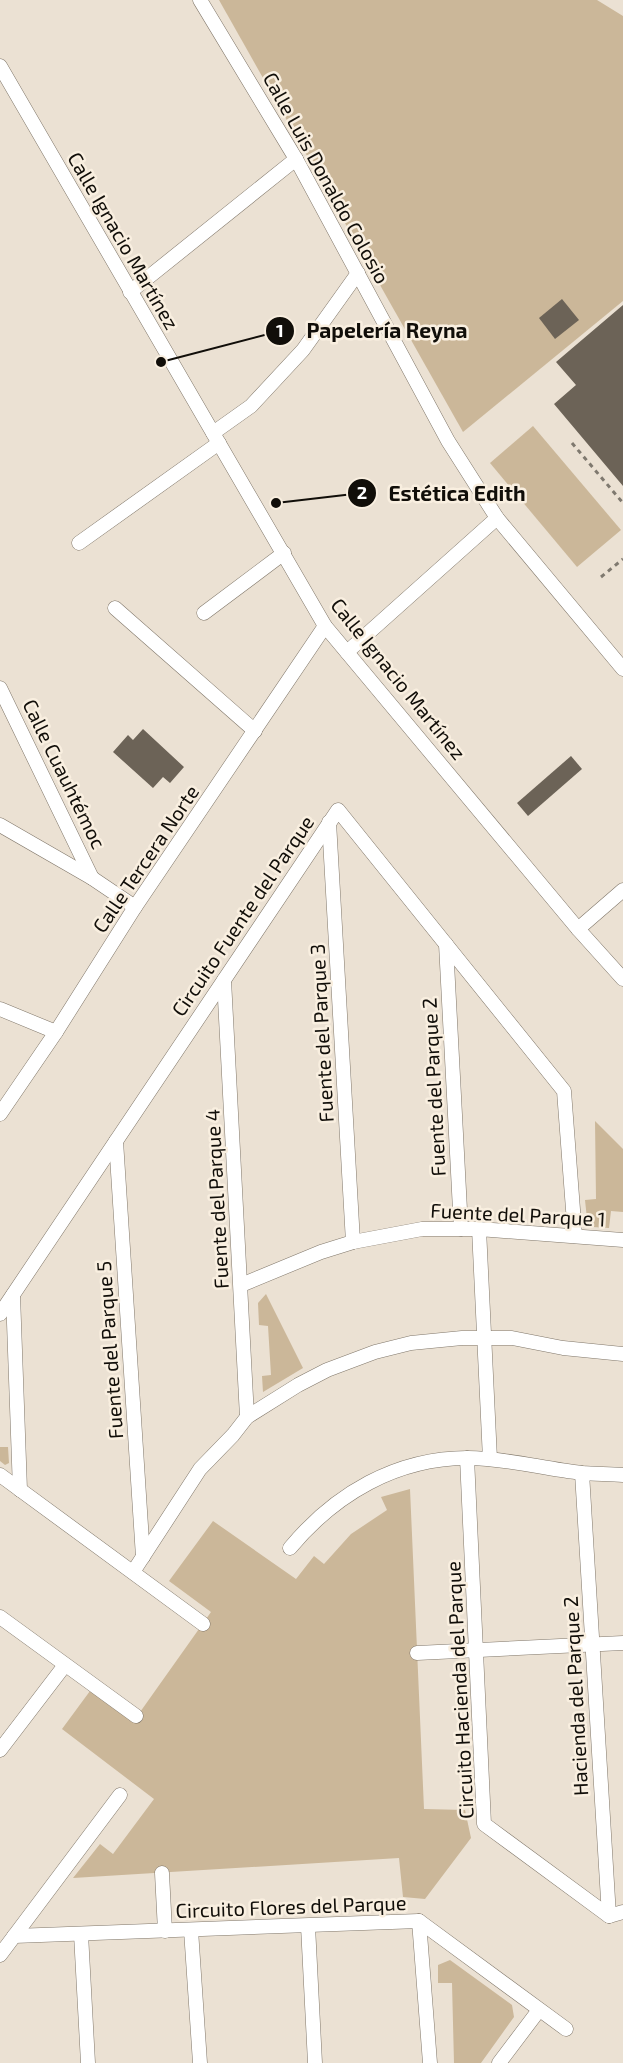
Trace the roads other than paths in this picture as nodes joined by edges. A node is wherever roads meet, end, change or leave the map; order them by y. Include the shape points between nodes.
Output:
1 (200, 0) edge
2 (0, 66) edge
3 (296, 159) junction
4 (358, 273) junction
5 (130, 292) junction
6 (216, 438) junction
7 (497, 518) junction
8 (79, 543) dead end
9 (284, 553) junction
10 (115, 608) dead end
11 (204, 613) dead end
12 (325, 626) junction
13 (347, 652) junction
14 (623, 669) edge
15 (0, 688) edge
16 (255, 731) junction
17 (329, 822) junction
18 (0, 825) edge
19 (92, 878) junction
20 (623, 890) edge
21 (135, 907) junction
22 (578, 929) junction
23 (446, 944) junction
24 (623, 979) edge
25 (224, 980) junction
26 (0, 1010) edge
27 (56, 1032) junction
28 (0, 1114) edge
29 (116, 1141) junction
30 (461, 1228) junction
31 (479, 1229) junction
32 (574, 1236) junction
33 (623, 1240) edge
34 (353, 1242) junction
35 (241, 1285) junction
36 (13, 1294) junction
37 (0, 1314) edge
38 (485, 1338) junction
39 (623, 1354) edge
40 (247, 1417) junction
41 (467, 1458) junction
42 (490, 1459) junction
43 (582, 1473) junction
44 (0, 1475) edge
45 (623, 1475) edge
46 (20, 1490) junction
47 (290, 1548) dead end
48 (143, 1557) junction
49 (133, 1572) junction
50 (0, 1617) edge
51 (203, 1624) dead end
52 (623, 1643) edge
53 (592, 1644) junction
54 (476, 1650) junction
55 (417, 1653) dead end
56 (65, 1665) junction
57 (136, 1716) dead end
58 (0, 1750) edge
59 (120, 1795) dead end
60 (162, 1873) dead end
61 (623, 1912) edge
62 (609, 1916) junction
63 (419, 1921) junction
64 (308, 1926) junction
65 (191, 1930) junction
66 (165, 1931) junction
67 (81, 1934) junction
68 (14, 1936) junction
69 (0, 1955) edge
70 (539, 2010) junction
71 (566, 2029) dead end
72 (88, 2063) edge
73 (200, 2063) edge
74 (315, 2063) edge
75 (430, 2063) edge
76 (499, 2063) edge

1 - 3 street, Calle Luis Donaldo Colosio
2 - 5 street, Calle Ignacio Martínez
3 - 4 street, Calle Luis Donaldo Colosio
3 - 5 street
4 - 6 street via 303,350
4 - 7 street, Calle Luis Donaldo Colosio via 448,441
5 - 6 street, Calle Ignacio Martínez
6 - 8 street
6 - 9 street, Calle Ignacio Martínez
7 - 13 street
7 - 14 street, Calle Luis Donaldo Colosio
9 - 11 street
9 - 12 street, Calle Ignacio Martínez
10 - 16 street
12 - 13 street, Calle Ignacio Martínez
12 - 16 street, Calle Tercera Norte
13 - 22 street, Calle Ignacio Martínez
15 - 19 street, Calle Cuauhtémoc
16 - 21 street, Calle Tercera Norte
17 - 23 street, Circuito Fuente del Parque via 338,810
17 - 25 street, Circuito Fuente del Parque
17 - 34 street, Fuente del Parque 3
18 - 19 street
19 - 21 street
20 - 22 street
21 - 27 street, Calle Tercera Norte
22 - 24 street, Calle Ignacio Martínez
23 - 30 street, Fuente del Parque 2
23 - 32 street, Circuito Fuente del Parque via 564,1091
25 - 29 street, Circuito Fuente del Parque
25 - 35 street, Fuente del Parque 4
26 - 27 street
27 - 28 street, Calle Tercera Norte
29 - 36 street, Circuito Fuente del Parque
29 - 48 street, Fuente del Parque 5
30 - 31 street, Fuente del Parque 1
30 - 34 street, Fuente del Parque 1 via 422,1229
31 - 32 street, Fuente del Parque 1
31 - 38 street
32 - 33 street, Fuente del Parque 1
34 - 35 street, Fuente del Parque 1
35 - 40 street, Fuente del Parque 4
36 - 37 street, Circuito Fuente del Parque
36 - 46 street
38 - 39 street via 512,1338
38 - 40 street via 411,1343 350,1360 298,1385
38 - 42 street
40 - 48 street via 200,1469
41 - 42 street
41 - 47 street via 425,1461 360,1485 316,1520
41 - 54 street, Circuito Hacienda del Parque
42 - 43 street
43 - 45 street
43 - 53 street, Hacienda del Parque 2
44 - 46 street
46 - 49 street
48 - 49 street
49 - 51 street
50 - 56 street
52 - 53 street
53 - 54 street
53 - 62 street, Hacienda del Parque 2
54 - 55 street
54 - 62 street, Circuito Hacienda del Parque via 484,1824
56 - 57 street
56 - 58 street
59 - 68 street
60 - 66 street
61 - 62 street
63 - 64 street, Circuito Flores del Parque
63 - 70 street, Circuito Flores del Parque
63 - 75 street
64 - 65 street, Circuito Flores del Parque
64 - 74 street
65 - 66 street, Circuito Flores del Parque
65 - 73 street
66 - 67 street, Circuito Flores del Parque
67 - 68 street, Circuito Flores del Parque
67 - 72 street
68 - 69 street
70 - 71 street, Circuito Flores del Parque
70 - 76 street

